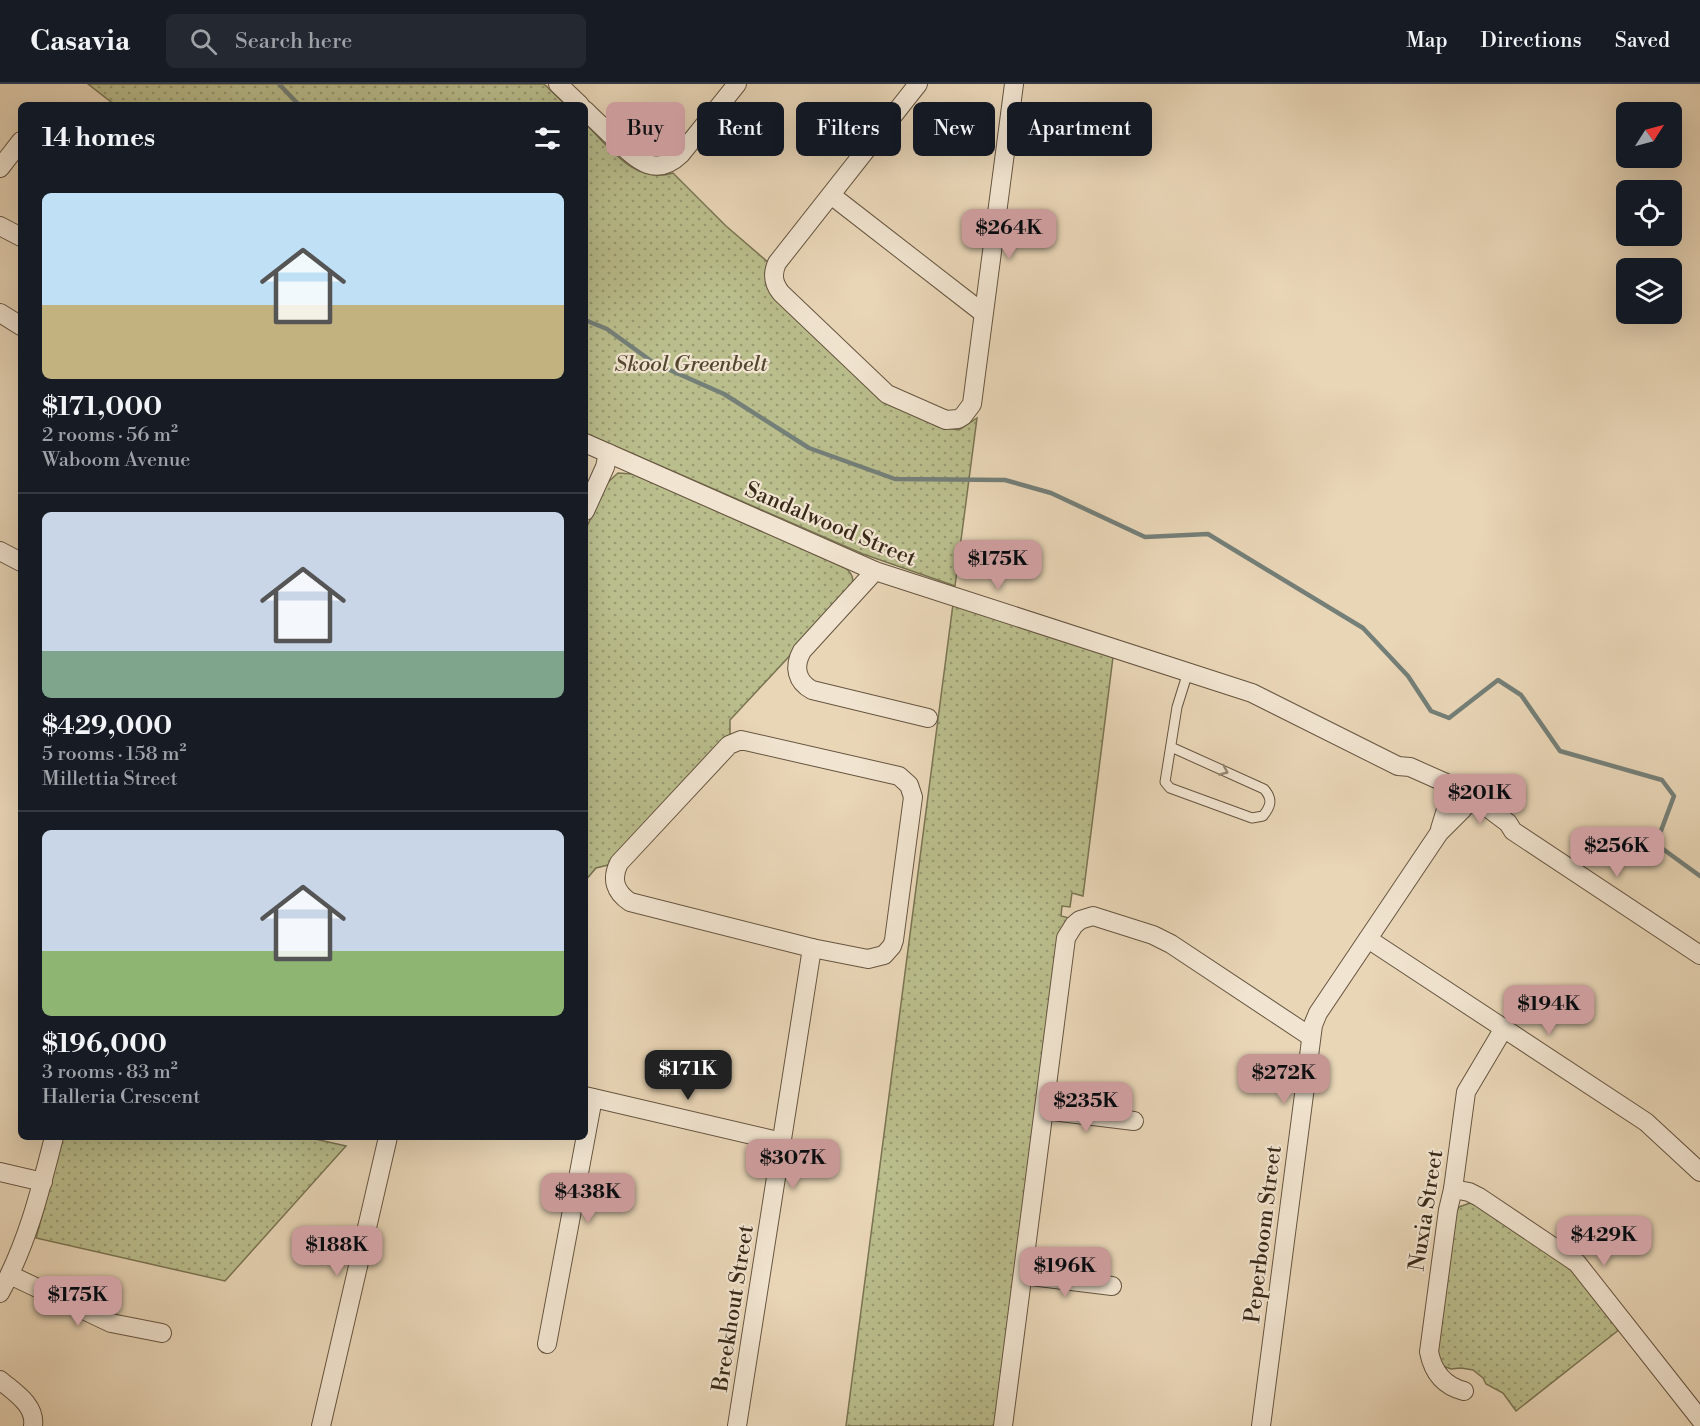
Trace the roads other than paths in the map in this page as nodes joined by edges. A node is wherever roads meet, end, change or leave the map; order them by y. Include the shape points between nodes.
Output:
1 (558, 84) edge
2 (737, 84) edge
3 (918, 84) edge
4 (1014, 84) edge
5 (577, 102) edge
6 (588, 113) edge
7 (18, 145) edge
8 (0, 168) edge
9 (831, 195) junction
10 (0, 226) edge
11 (18, 235) edge
12 (0, 313) edge
13 (984, 313) junction
14 (18, 323) edge
15 (588, 444) edge
16 (608, 453) junction
17 (588, 504) edge
18 (0, 551) edge
19 (18, 560) edge
20 (875, 571) junction
21 (1188, 672) junction
22 (928, 718) dead end
23 (1171, 747) junction
24 (1459, 799) junction
25 (1368, 939) junction
26 (812, 948) junction
27 (1700, 955) edge
28 (1504, 1028) junction
29 (1311, 1037) junction
30 (589, 1097) edge
31 (1044, 1110) junction
32 (1134, 1121) dead end
33 (53, 1140) edge
34 (387, 1140) edge
35 (582, 1140) edge
36 (782, 1142) junction
37 (0, 1172) edge
38 (1700, 1172) edge
39 (43, 1182) junction
40 (1453, 1189) junction
41 (10, 1275) junction
42 (1023, 1275) junction
43 (1112, 1286) dead end
44 (0, 1293) edge
45 (162, 1333) dead end
46 (547, 1344) dead end
47 (0, 1380) edge
48 (1464, 1391) dead end
49 (1700, 1419) edge
50 (33, 1426) edge
51 (321, 1426) edge
52 (737, 1426) edge
53 (1003, 1426) edge
54 (1261, 1426) edge

1 - 5 street
2 - 6 street via 681,154 661,165 647,165 635,158
3 - 9 street
4 - 13 street
7 - 8 street
9 - 13 street
9 - 13 street via 777,263 775,282 781,293 882,390 946,420 963,416 972,404
10 - 11 street
12 - 14 street
15 - 16 street, Sandalwood Street
16 - 17 street
16 - 20 street, Sandalwood Street
18 - 19 street
20 - 21 street, Sandalwood Street
20 - 22 street via 802,651 797,667 800,678 813,690
21 - 23 lane
21 - 24 street, Sandalwood Street via 1252,693 1398,766 1410,767
23 -> 23 lane via 1264,789 1271,801 1268,809 1263,816 1252,818 1170,788 1164,776
24 - 25 street, Peperboom Street
24 - 27 street, Sandalwood Street via 1508,823 1513,831
25 - 28 street
25 - 29 street, Peperboom Street via 1317,1014
26 - 26 street via 630,902 616,886 619,863 732,742 747,740 899,776 912,791 892,946 884,955 868,959
26 - 36 street, Breekhout Street
28 - 38 street via 1646,1122
28 - 40 street, Nuxia Street via 1466,1092
29 - 31 street via 1162,939 1100,917 1086,917 1074,925 1066,938
29 - 54 street, Peperboom Street
30 - 36 street
31 - 32 street
31 - 42 street
33 - 39 street
34 - 51 street
35 - 46 street
36 - 52 street, Breekhout Street
37 - 39 street
39 - 41 street
40 - 48 street, Nuxia Street via 1429,1352 1436,1373
40 - 49 street via 1479,1197 1578,1263
41 - 44 street
41 - 45 street via 111,1323
42 - 43 street
42 - 53 street
47 - 50 street via 30,1407

